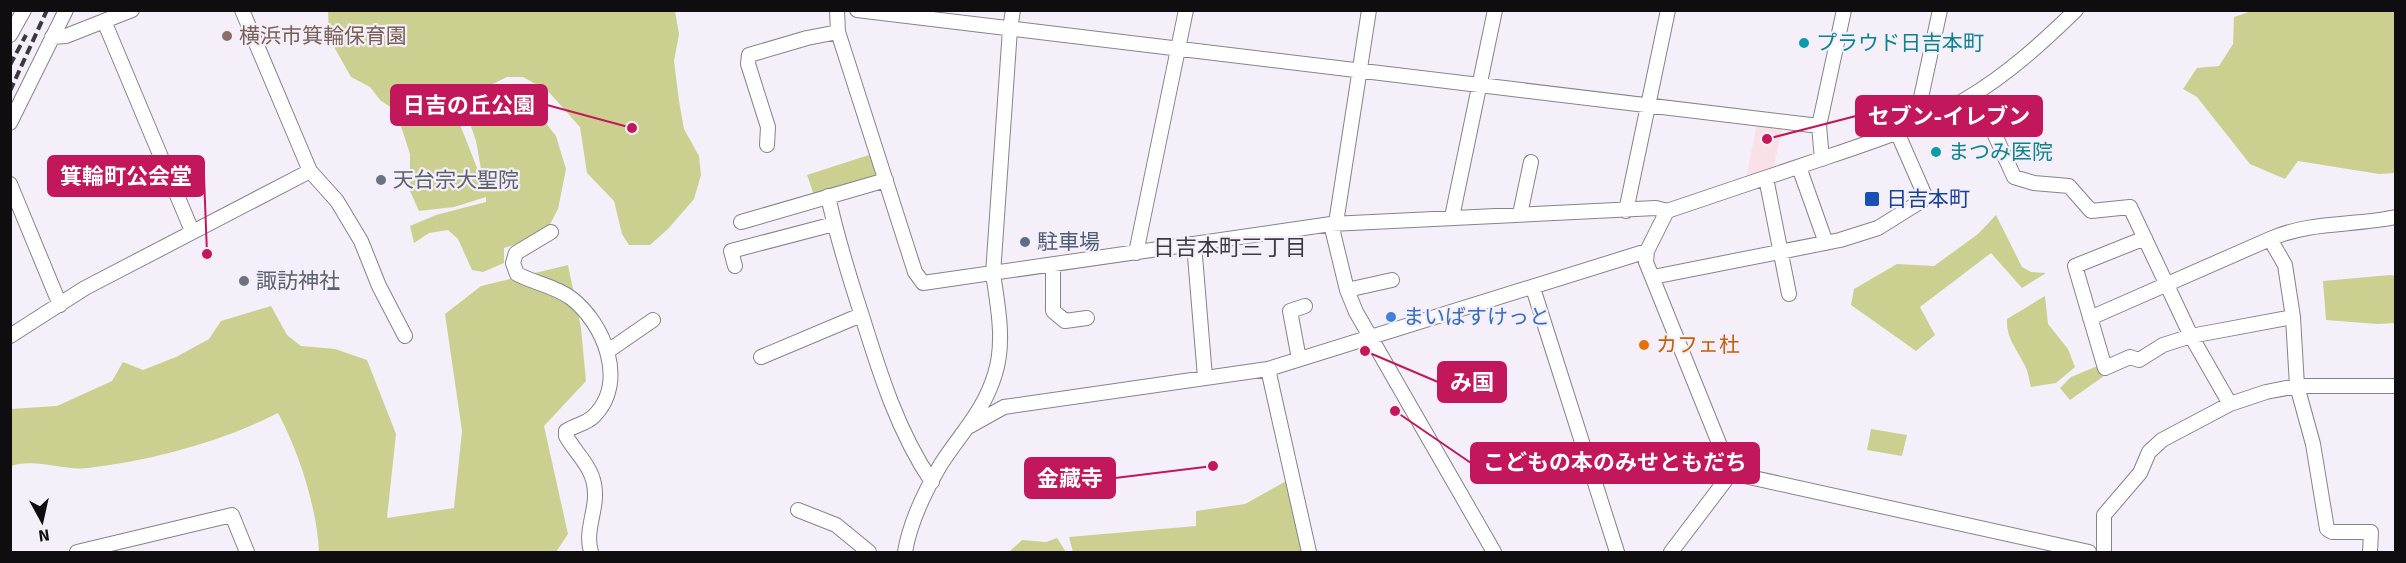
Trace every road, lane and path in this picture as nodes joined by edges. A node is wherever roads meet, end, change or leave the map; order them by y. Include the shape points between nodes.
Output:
1 (24, 10) edge
2 (66, 10) edge
3 (132, 10) edge
4 (242, 10) edge
5 (837, 10) edge
6 (857, 10) edge
7 (1013, 10) edge
8 (1186, 10) edge
9 (1369, 10) edge
10 (1495, 10) edge
11 (1668, 10) edge
12 (1844, 10) edge
13 (1940, 10) edge
14 (2076, 10) edge
15 (921, 15) edge
16 (105, 21) junction
17 (1010, 29) junction
18 (838, 32) junction
19 (10, 35) edge
20 (52, 37) junction
21 (1178, 49) junction
22 (1360, 72) junction
23 (1479, 86) junction
24 (1976, 93) junction
25 (1648, 106) junction
26 (10, 123) edge
27 (1916, 125) junction
28 (1819, 126) junction
29 (1897, 132) junction
30 (767, 145) dead end
31 (1822, 159) junction
32 (1531, 162) dead end
33 (1799, 166) junction
34 (310, 171) junction
35 (1766, 178) junction
36 (886, 180) junction
37 (10, 184) edge
38 (828, 196) junction
39 (1626, 211) junction
40 (1667, 211) junction
41 (1520, 214) junction
42 (1452, 217) junction
43 (2396, 217) edge
44 (741, 222) dead end
45 (1334, 223) junction
46 (834, 224) junction
47 (192, 231) junction
48 (551, 232) dead end
49 (2145, 238) junction
50 (2270, 239) junction
51 (1826, 243) junction
52 (1194, 244) junction
53 (1647, 251) junction
54 (1136, 253) junction
55 (1781, 253) junction
56 (1053, 265) junction
57 (735, 266) dead end
58 (993, 274) junction
59 (1653, 277) junction
60 (1392, 280) dead end
61 (2167, 286) junction
62 (1533, 288) junction
63 (1347, 290) junction
64 (1789, 294) dead end
65 (60, 305) junction
66 (1305, 306) dead end
67 (861, 315) junction
68 (2293, 317) junction
69 (1087, 318) dead end
70 (2090, 318) junction
71 (653, 320) dead end
72 (10, 336) edge
73 (405, 336) dead end
74 (2191, 336) junction
75 (1369, 337) junction
76 (608, 351) junction
77 (761, 357) dead end
78 (1299, 359) junction
79 (1268, 369) junction
80 (1205, 377) junction
81 (2297, 386) junction
82 (2396, 386) edge
83 (2230, 404) junction
84 (970, 426) junction
85 (1731, 473) junction
86 (932, 482) junction
87 (798, 510) dead end
88 (2026, 546) edge
89 (131, 547) edge
90 (588, 551) edge
91 (77, 552) edge
92 (248, 552) edge
93 (869, 552) edge
94 (904, 552) edge
95 (1309, 552) edge
96 (1494, 552) edge
97 (1617, 552) edge
98 (1671, 552) edge
99 (2089, 552) edge
100 (2104, 552) edge
101 (2370, 552) edge

1 - 19 street
2 - 20 street
3 - 16 street
4 - 34 street
5 - 18 street
6 - 15 street
7 - 17 street
8 - 21 street
9 - 22 street
10 - 23 street
11 - 25 street
12 - 28 street
13 - 27 street
14 - 24 street via 2040,45
15 - 17 street
16 - 20 street via 66,36
16 - 47 street
17 - 21 street
17 - 58 street
18 - 30 street via 749,56 748,64 768,127
18 - 36 street
20 - 26 street
21 - 22 street
21 - 54 street
22 - 23 street
22 - 45 street
23 - 25 street
23 - 42 street
24 - 27 street
24 - 49 street via 2014,177 2069,186 2091,211 2130,207
25 - 28 street
25 - 39 street
27 - 29 street
28 - 31 street
29 - 31 street
29 - 51 street via 1926,198 1878,228
31 - 33 street
32 - 41 street
33 - 35 street
33 - 51 street
34 - 47 street
34 - 73 street via 337,201 361,242
35 - 40 street
35 - 55 street
36 - 38 street
36 - 58 street via 915,272 923,283
37 - 65 street
38 - 44 street
38 - 46 street
39 - 40 street
39 - 41 street
40 - 53 street
41 - 42 street
42 - 45 street
43 - 50 street via 2369,223 2317,225 2289,230
45 - 52 street
45 - 63 street
46 - 57 street via 731,251
46 - 67 street
47 - 65 street
48 - 76 street via 516,253 513,263 517,274 570,297 597,326
49 - 61 street
49 - 70 street via 2075,266
50 - 61 street
50 - 68 street via 2285,265
51 - 55 street
52 - 54 street
52 - 80 street
53 - 59 street via 1646,262
53 - 62 street
54 - 56 street
55 - 59 street
55 - 64 street
56 - 58 street
56 - 69 street via 1053,311 1065,321
58 - 84 street via 999,312 999,355 989,390
59 - 85 street
60 - 63 street
61 - 70 street
61 - 74 street
62 - 75 street
62 - 97 street
63 - 75 street
65 - 72 street
66 - 78 street via 1290,311
67 - 77 street
67 - 86 street via 907,441
68 - 74 street
68 - 81 street
70 - 74 street via 2105,368 2130,357 2139,360 2163,345
71 - 76 street
74 - 83 street
75 - 78 street
75 - 96 street
76 - 90 street via 610,378 603,403 591,418 566,431 594,483
78 - 79 street
79 - 80 street
79 - 95 street
80 - 84 street via 1004,407
81 - 82 street
81 - 83 street
81 - 101 street via 2313,444 2327,529 2371,532
83 - 100 street via 2162,440 2149,452 2140,472 2104,514
84 - 86 street
85 - 88 street
85 - 98 street
86 - 94 street
87 - 93 street via 836,525
88 - 99 street
89 - 91 street
89 - 92 street via 232,515

